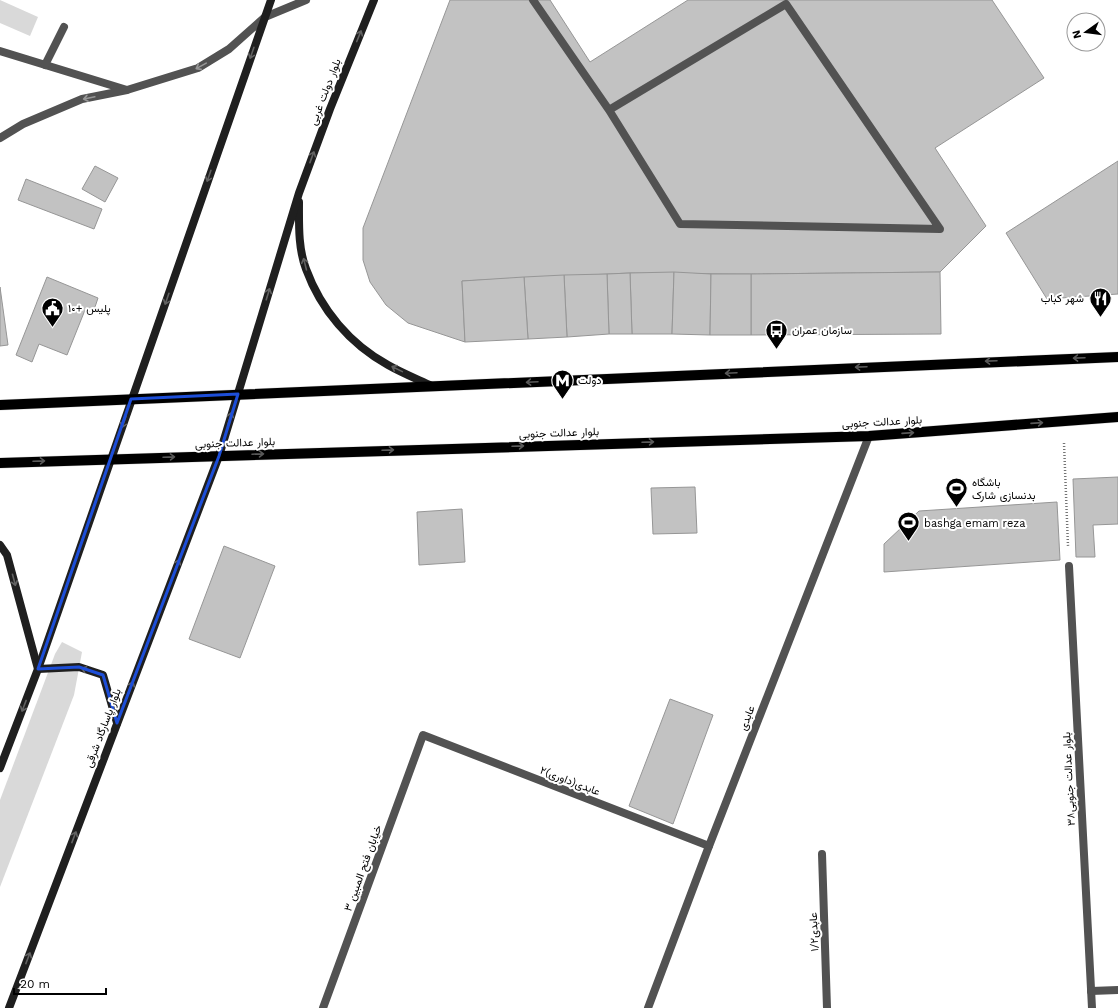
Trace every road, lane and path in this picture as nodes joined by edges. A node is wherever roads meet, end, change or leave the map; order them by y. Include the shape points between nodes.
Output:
1 (271, 0) edge
2 (306, 0) edge
3 (374, 0) edge
4 (533, 0) edge
5 (265, 17) junction
6 (64, 27) dead end
7 (0, 51) edge
8 (45, 65) junction
9 (127, 90) junction
10 (609, 110) junction
11 (0, 138) edge
12 (299, 193) junction
13 (1118, 357) edge
14 (432, 386) junction
15 (238, 394) junction
16 (132, 399) junction
17 (0, 405) edge
18 (1118, 417) edge
19 (1063, 421) junction
20 (869, 436) junction
21 (219, 456) junction
22 (111, 459) junction
23 (0, 463) edge
24 (0, 545) edge
25 (1069, 566) joint
26 (38, 669) junction
27 (117, 723) junction
28 (423, 735) joint
29 (0, 768) edge
30 (708, 846) junction
31 (822, 854) dead end
32 (1118, 990) edge
33 (1091, 991) junction
34 (9, 1008) edge
35 (324, 1008) edge
36 (648, 1008) edge
37 (827, 1008) edge
38 (1092, 1008) edge

1 - 5 main road
2 - 5 street
12 -> 3 main road, بلوار دولت غربی
4 - 10 street
5 -> 9 street via 229,49 198,68
5 -> 16 main road
6 - 8 street
7 - 8 street
8 - 9 street
9 -> 11 street via 82,99 23,124
10 - 10 street via 680,224 940,229 786,4
14 -> 12 main road via 387,364 353,341 322,306 305,268 299,233
15 -> 12 main road, بلوار دولت غربی
13 -> 14 main road
14 - 15 main road
15 - 16 main road
21 -> 15 main road, بلوار پاسارگاد شرقی
16 - 17 main road
16 -> 22 main road
18 - 19 main road, بلوار عدالت جنوبی
20 -> 19 main road, بلوار عدالت جنوبی
19 - 25 path
21 -> 20 main road, بلوار عدالت جنوبی
20 - 30 street, عابدی
22 -> 21 main road, بلوار عدالت جنوبی
27 -> 21 main road, بلوار پاسارگاد شرقی
23 -> 22 main road, بلوار عدالت جنوبی
22 - 26 main road
24 -> 26 main road via 7,554
25 - 33 street, بلوار عدالت جنوبی۳۸
27 -> 26 main road via 103,675 79,667
26 -> 29 main road
34 -> 27 main road, بلوار پاسارگاد شرقی
28 - 30 street, ۲عابدی(داوری)
28 - 35 street, خیابان فتح المبین ۳
30 - 36 street, عابدی
31 - 37 street, عابدی۱/۲
32 - 33 street
33 - 38 street, بلوار عدالت جنوبی۳۸

